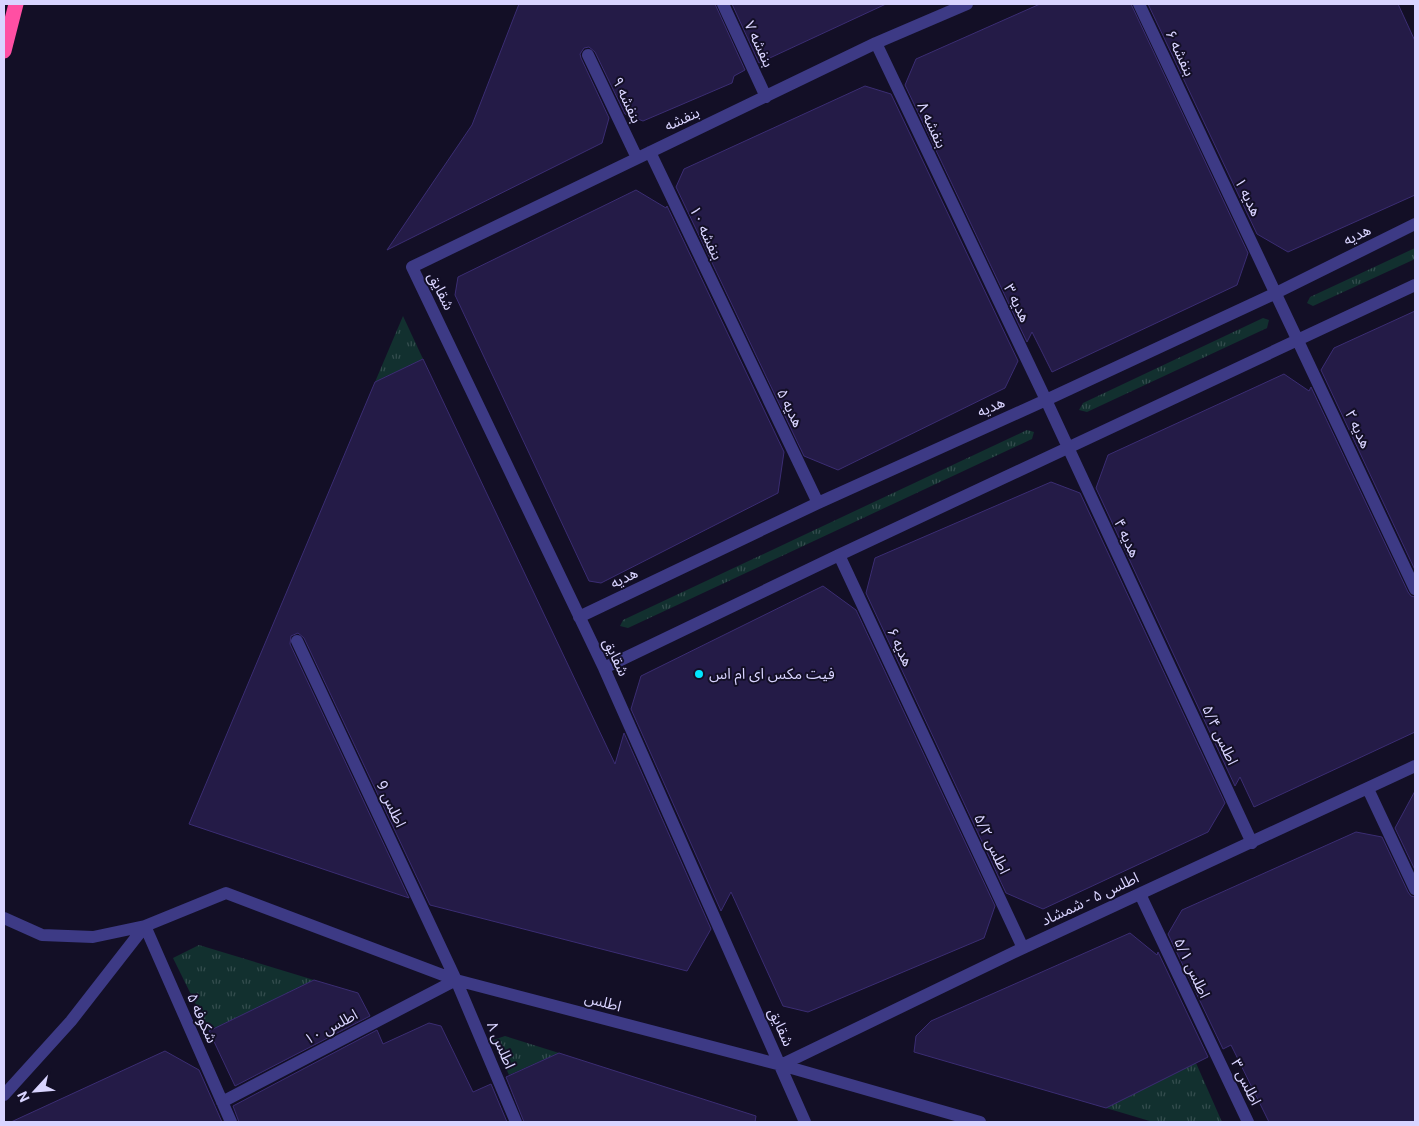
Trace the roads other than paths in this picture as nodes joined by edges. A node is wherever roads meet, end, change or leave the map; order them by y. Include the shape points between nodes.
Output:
1 (16, 4) edge
2 (723, 4) edge
3 (967, 4) edge
4 (1139, 4) edge
5 (876, 43) junction
6 (4, 51) edge
7 (588, 55) dead end
8 (766, 97) junction
9 (1191, 116) joint
10 (650, 152) junction
11 (637, 158) junction
12 (960, 220) joint
13 (1415, 224) edge
14 (412, 268) joint
15 (1415, 285) edge
16 (1276, 293) junction
17 (732, 327) joint
18 (1298, 340) junction
19 (1046, 400) junction
20 (1068, 449) junction
21 (818, 503) junction
22 (839, 555) junction
23 (1415, 590) edge
24 (580, 617) junction
25 (297, 641) dead end
26 (1158, 641) joint
27 (604, 668) junction
28 (932, 753) joint
29 (1415, 766) edge
30 (1368, 789) junction
31 (1252, 843) junction
32 (1415, 889) edge
33 (1140, 894) junction
34 (4, 918) edge
35 (145, 926) junction
36 (1023, 948) junction
37 (456, 980) junction
38 (1215, 1056) joint
39 (780, 1065) junction
40 (4, 1096) edge
41 (222, 1102) junction
42 (231, 1122) edge
43 (516, 1122) edge
44 (805, 1122) edge
45 (980, 1122) edge
46 (1248, 1122) edge

1 - 6 highway
2 - 8 street, بنفشه ۷
3 - 5 street, بنفشه
4 - 9 street, بنفشه ۶
5 - 8 street, بنفشه
5 - 12 street, بنفشه ۸
7 - 11 street, بنفشه ۹
8 - 10 street, بنفشه
9 - 16 street, هدیه ۱
10 - 11 street, بنفشه
10 - 17 street, بنفشه ۱۰
11 - 14 street, بنفشه
12 - 19 street, هدیه ۳
13 - 16 street, هدیه
14 - 24 street, شقایق
15 - 18 street
16 - 18 street, هدیه ۱
16 - 19 street, هدیه
17 - 21 street, هدیه ۵
18 - 20 street
18 - 23 street, هدیه ۲
19 - 20 street, هدیه ۳
19 - 21 street, هدیه
20 - 22 street
20 - 26 street, هدیه ۴
21 - 24 street, هدیه
22 - 27 street
22 - 28 street, هدیه ۶
24 - 27 street, شقایق
25 - 37 street, اطلس 9
26 - 31 street, اطلس ۵/۴
27 - 39 street, شقایق
28 - 36 street, اطلس ۵/۲
29 - 30 street, اطلس ۵ - شمشاد
30 - 31 street, اطلس ۵ - شمشاد
30 - 32 street
31 - 33 street, اطلس ۵ - شمشاد
33 - 36 street, اطلس ۵ - شمشاد
33 - 38 street, اطلس ۵/۱
34 - 35 street via 42,935 93,937
35 - 37 street, اطلس via 226,893
35 - 40 street via 71,1021
35 - 41 street, شکوفه ۵
36 - 39 street, اطلس ۵ - شمشاد
37 - 39 street, اطلس
37 - 41 street, اطلس ۱۰
37 - 43 street, اطلس ۸
38 - 46 street, اطلس ۳
39 - 44 street, شقایق
39 - 45 street, اطلس
41 - 42 street, شکوفه ۵

